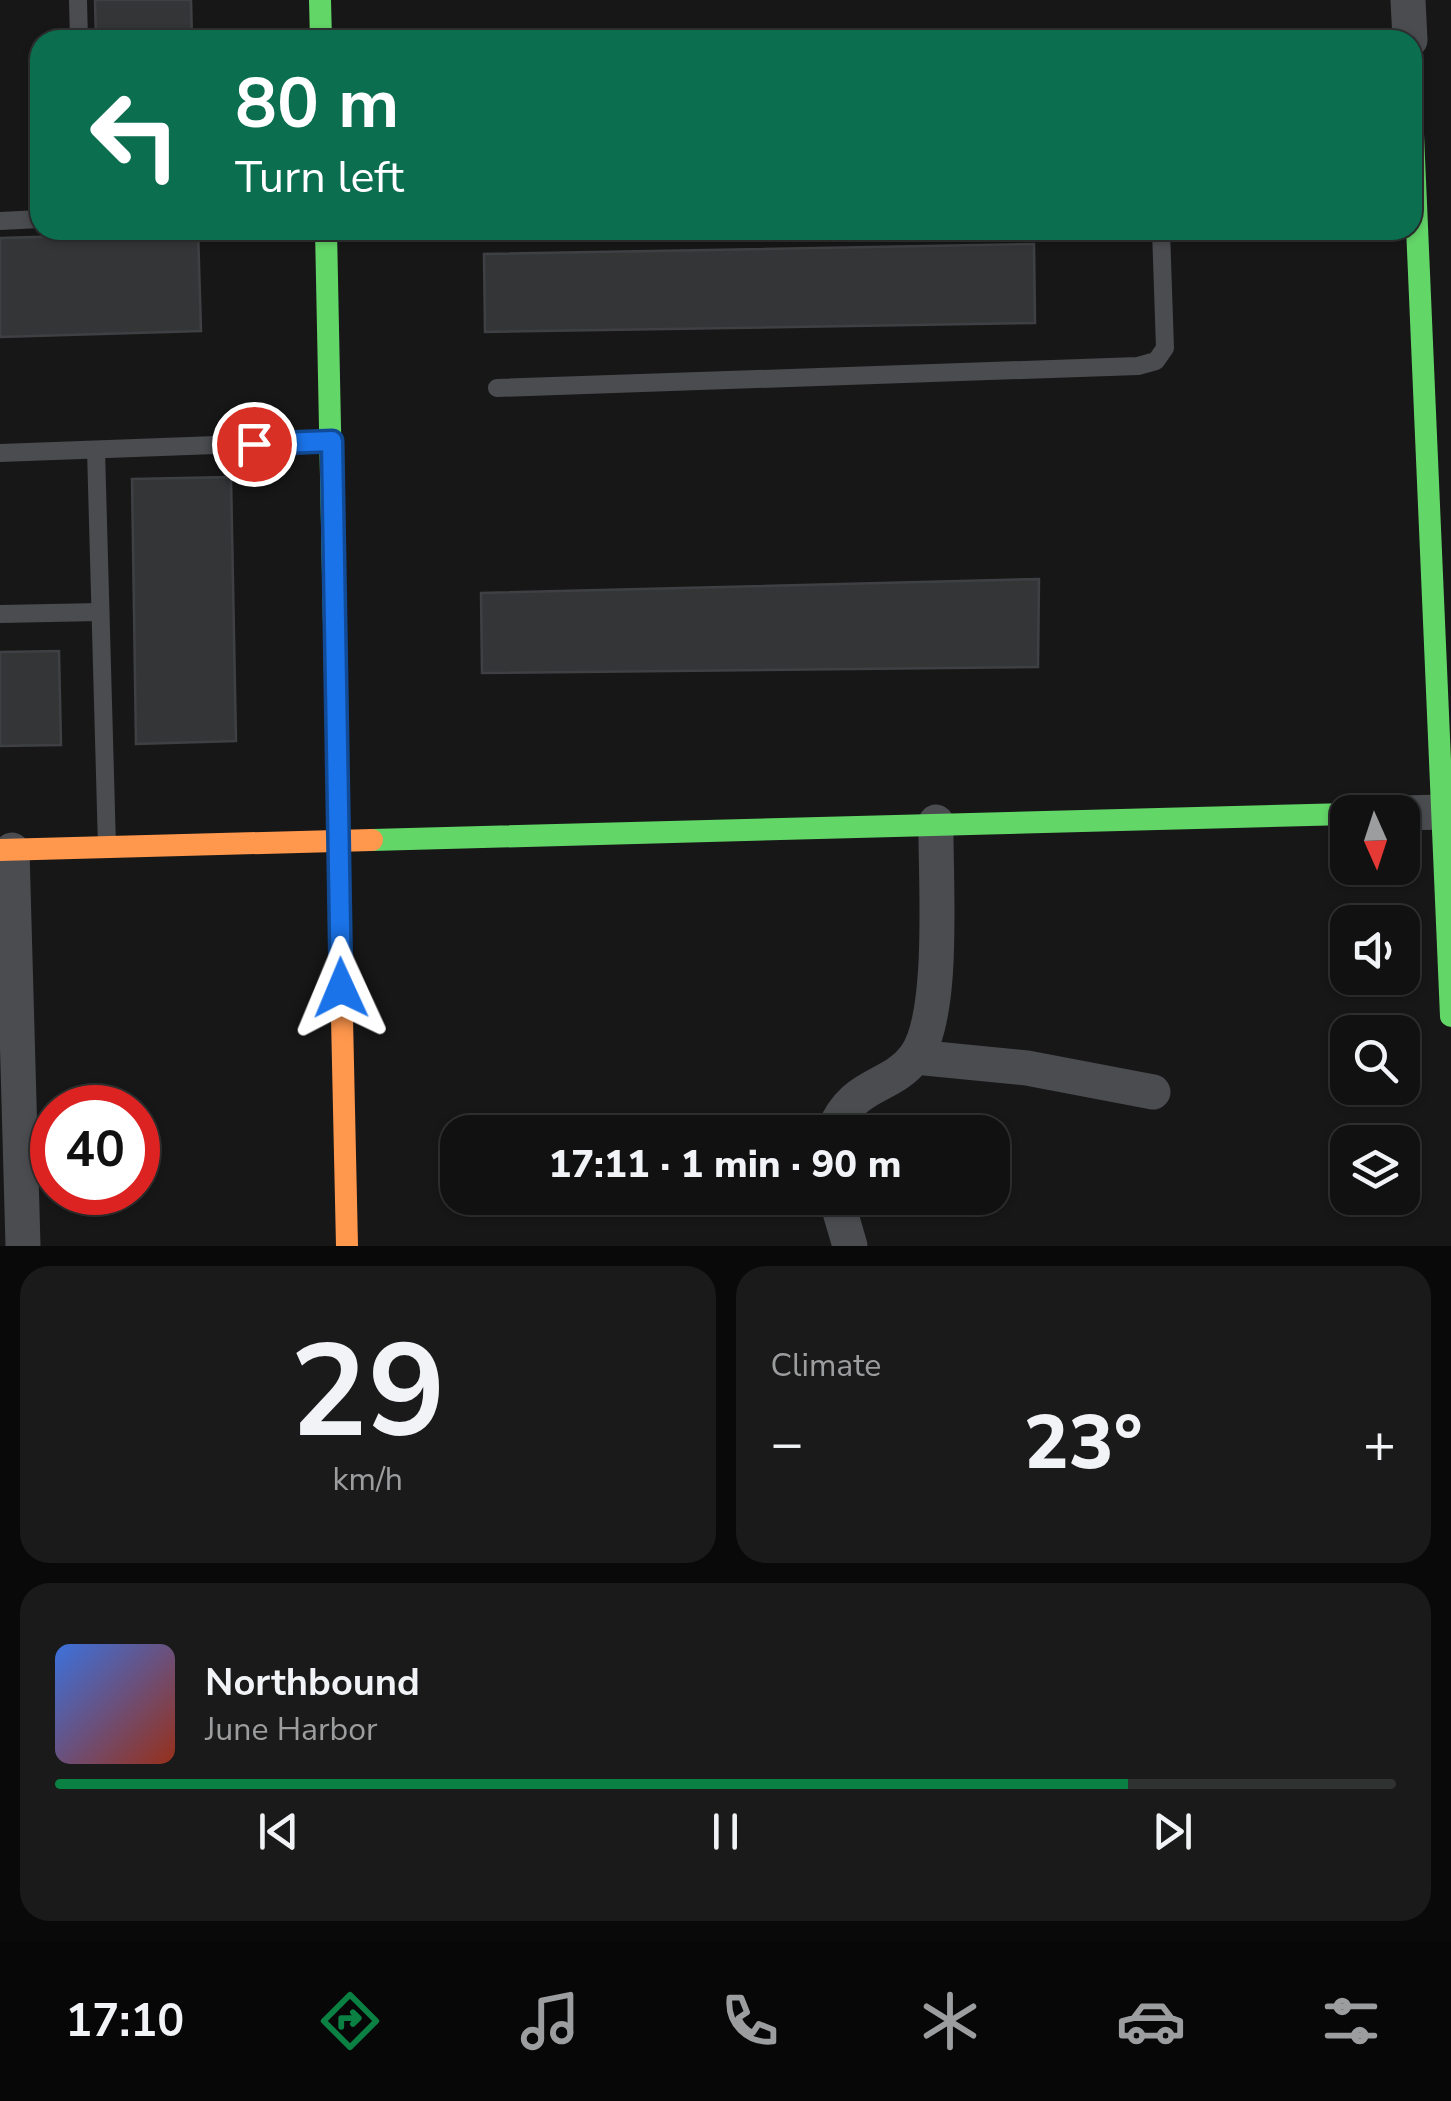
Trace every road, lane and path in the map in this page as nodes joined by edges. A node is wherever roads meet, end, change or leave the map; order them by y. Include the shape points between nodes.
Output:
1 (78, 0) edge
2 (320, 0) edge
3 (1408, 0) edge
4 (79, 30) edge
5 (321, 30) edge
6 (1410, 30) edge
7 (30, 220) edge
8 (0, 221) edge
9 (326, 240) edge
10 (1159, 240) edge
11 (1416, 240) edge
12 (497, 388) dead end
13 (332, 441) junction
14 (96, 450) junction
15 (0, 452) edge
16 (100, 612) junction
17 (0, 614) edge
18 (1420, 812) edge
19 (1443, 812) junction
20 (1330, 814) edge
21 (936, 822) junction
22 (338, 840) junction
23 (107, 847) junction
24 (6, 850) edge
25 (1451, 1016) edge
26 (915, 1057) junction
27 (1153, 1092) dead end
28 (840, 1115) edge
29 (11, 1201) edge
30 (841, 1215) edge
31 (24, 1246) edge
32 (346, 1246) edge
33 (850, 1246) edge

1 - 4 lane
2 - 5 street
3 - 6 street
7 - 8 lane
9 - 13 street
10 - 12 lane via 1165,348 1156,361 1138,366
11 - 19 street
13 - 14 lane
13 - 22 street
14 - 15 lane
14 - 16 lane
16 - 17 lane
16 - 23 lane
18 - 19 street
19 - 25 street
20 - 21 street
21 - 22 street
21 - 26 street via 935,980
22 - 23 street
22 - 32 street
23 - 24 street
24 - 29 street
26 - 27 street via 1027,1068
26 - 28 street
29 - 31 street
30 - 33 street

